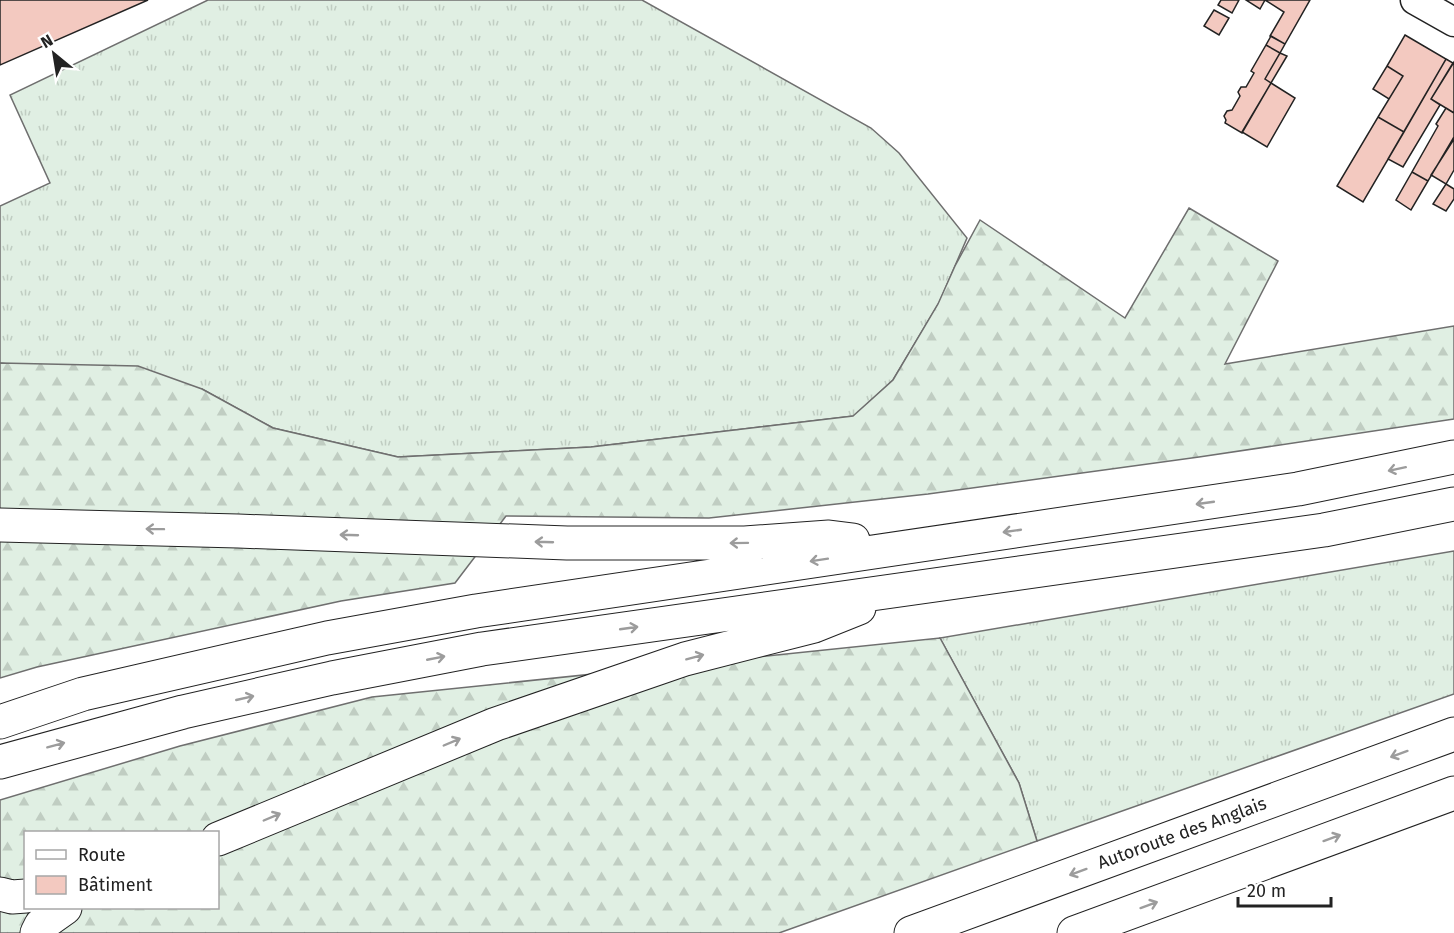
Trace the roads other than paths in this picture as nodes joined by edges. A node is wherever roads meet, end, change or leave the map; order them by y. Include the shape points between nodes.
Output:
1 (1415, 0) edge
2 (1454, 22) edge
3 (1454, 457) edge
4 (1454, 504) edge
5 (0, 525) edge
6 (902, 548) junction
7 (910, 588) junction
8 (0, 722) edge
9 (1454, 734) edge
10 (0, 762) edge
11 (1454, 793) edge
12 (219, 839) edge
13 (0, 894) edge
14 (24, 896) edge
15 (63, 909) edge
16 (37, 933) edge
17 (910, 933) edge
18 (1074, 933) edge

1 - 2 street
3 -> 6 highway via 1298,489
4 - 7 highway via 1324,530
6 -> 5 highway via 829,537 745,543 567,543
6 -> 8 highway via 476,610 338,636 83,694
10 -> 7 highway via 183,712 424,660
12 -> 7 highway via 496,724 685,659 814,626
9 -> 17 highway, Autoroute des Anglais
18 -> 11 highway
13 - 14 highway
15 - 16 highway via 41,925

